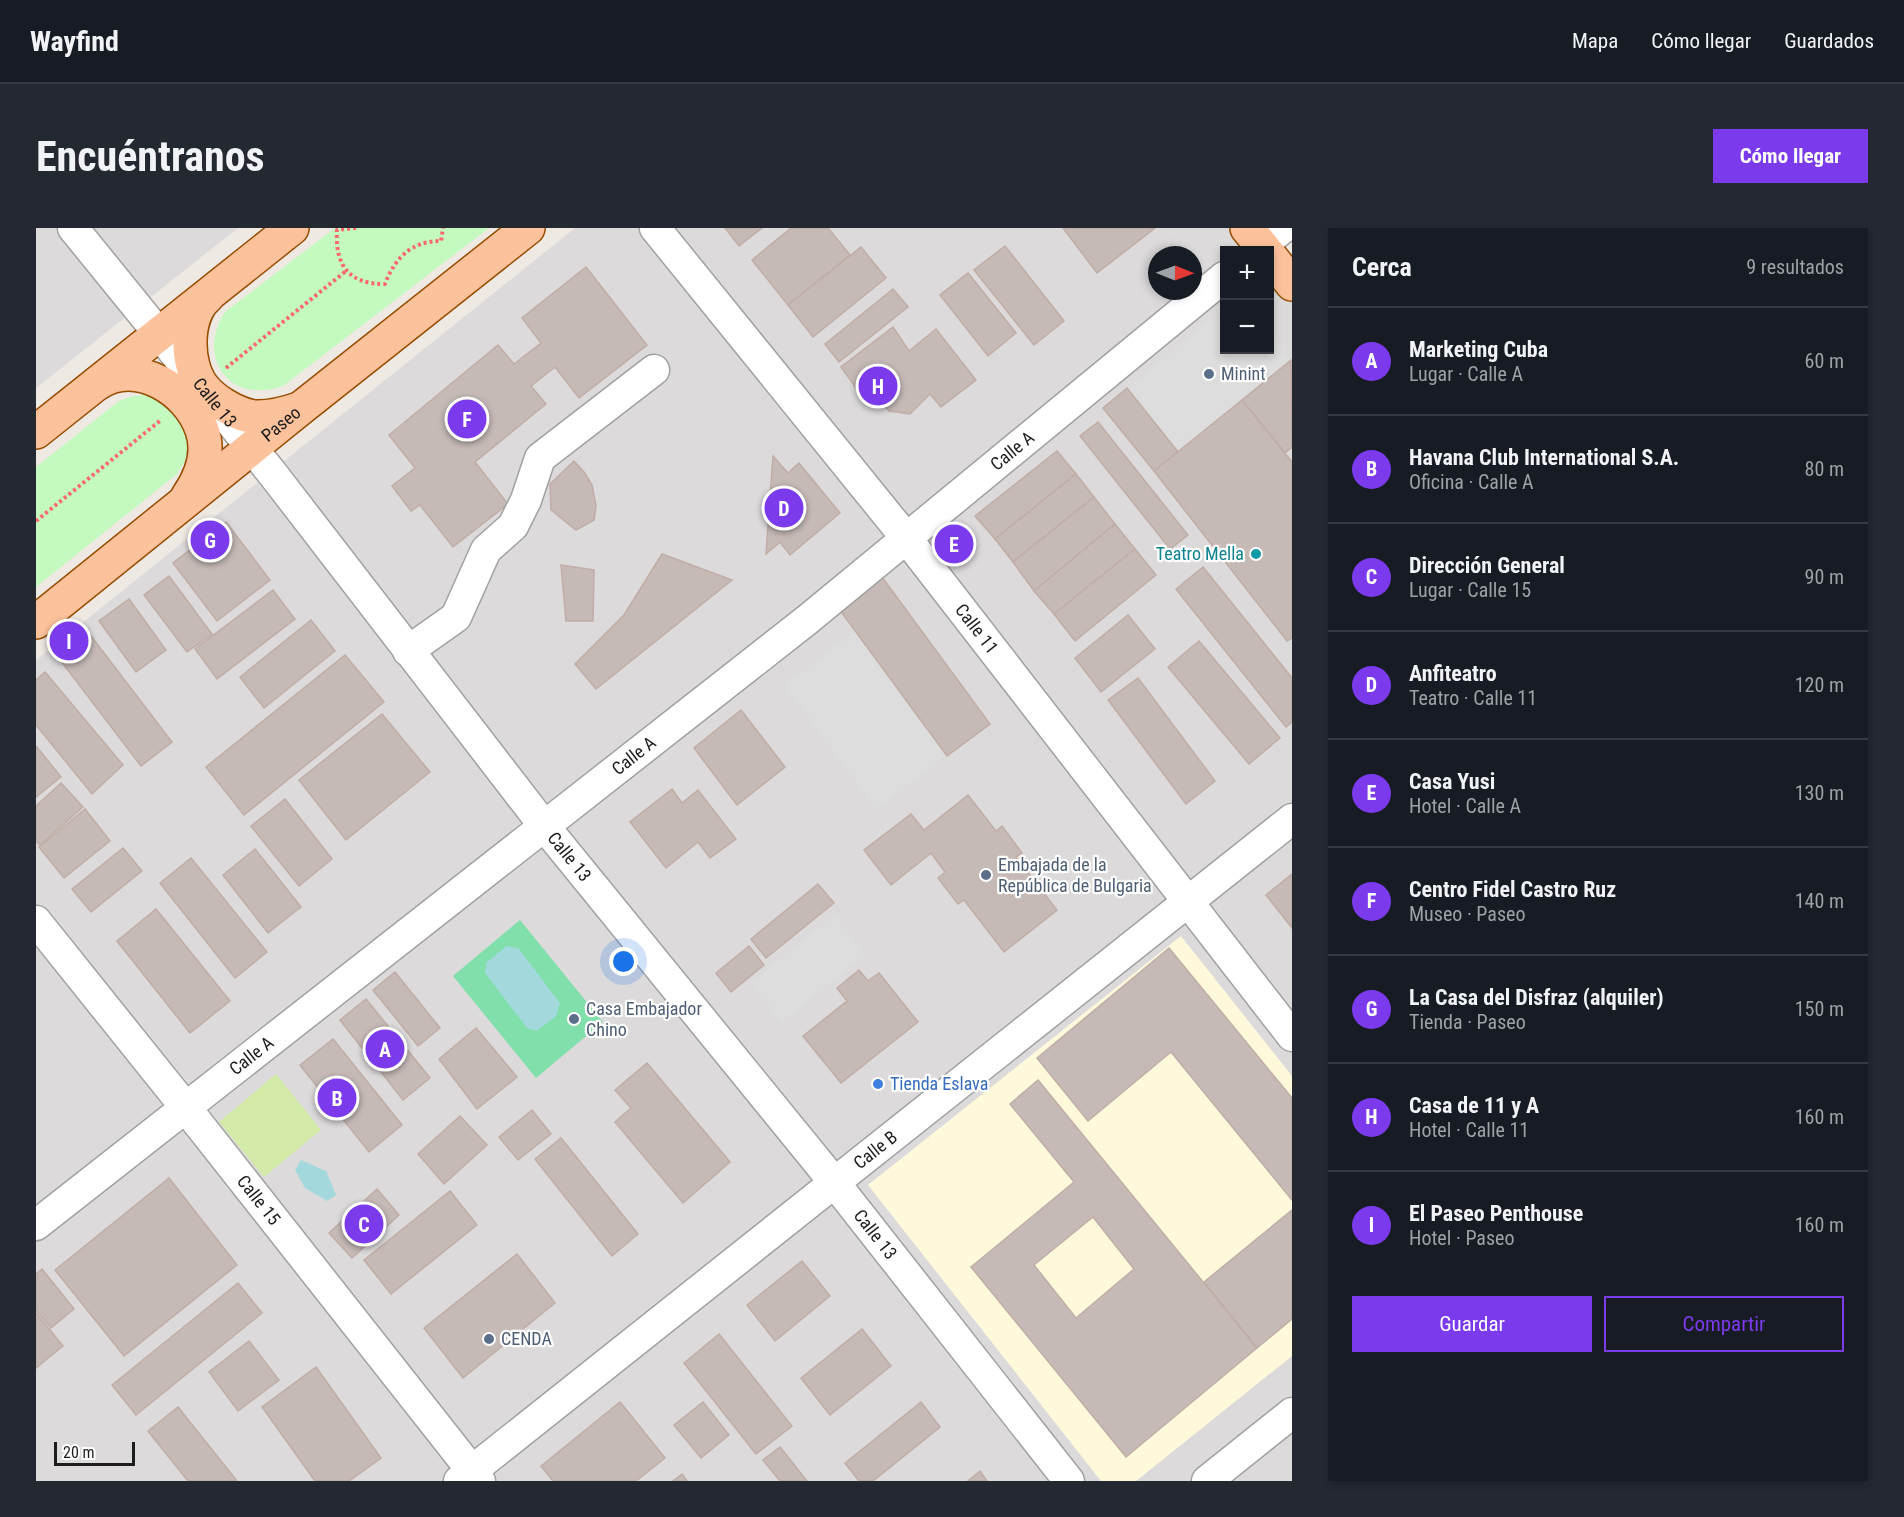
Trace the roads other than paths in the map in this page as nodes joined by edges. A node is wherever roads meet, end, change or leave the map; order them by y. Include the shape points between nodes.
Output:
1 (73, 228) edge
2 (292, 228) edge
3 (528, 228) edge
4 (655, 228) edge
5 (1264, 243) edge
6 (1220, 280) edge
7 (1292, 284) edge
8 (219, 285) junction
9 (159, 332) junction
10 (654, 370) dead end
11 (203, 387) junction
12 (83, 392) junction
13 (301, 408) junction
14 (36, 432) edge
15 (252, 448) junction
16 (186, 500) junction
17 (907, 539) junction
18 (36, 622) edge
19 (408, 651) junction
20 (1292, 819) edge
21 (545, 827) junction
22 (1189, 901) junction
23 (36, 921) edge
24 (1292, 1036) edge
25 (186, 1108) junction
26 (834, 1182) junction
27 (36, 1225) edge
28 (1292, 1413) edge
29 (470, 1478) edge
30 (1069, 1481) edge
31 (1207, 1481) edge

1 - 9 street, Calle 13
2 - 8 main road
3 - 13 main road, Paseo
4 - 17 street, Calle 11
5 - 7 main road
6 - 17 street, Calle A
8 - 9 main road
8 - 11 main road via 201,302 191,325 189,349
9 - 11 street, Calle 13
9 - 12 main road
10 - 19 street via 540,458 513,526 486,550 456,617
11 - 13 main road via 229,409 253,417 278,416
11 - 15 street, Calle 13
12 - 14 main road
12 - 16 main road via 104,379 129,375 153,378 186,401 202,430 205,455 199,479
13 - 15 main road, Paseo
15 - 16 main road, Paseo
15 - 19 street, Calle 13
16 - 18 main road, Paseo
17 - 21 street, Calle A
17 - 22 street, Calle 11
19 - 21 street, Calle 13
20 - 22 street, Calle B
21 - 25 street, Calle A
21 - 26 street, Calle 13
22 - 24 street, Calle 11
22 - 26 street, Calle B
23 - 25 street, Calle 15
25 - 27 street, Calle A
25 - 29 street, Calle 15
26 - 29 street, Calle B
26 - 30 street, Calle 13
28 - 31 street

